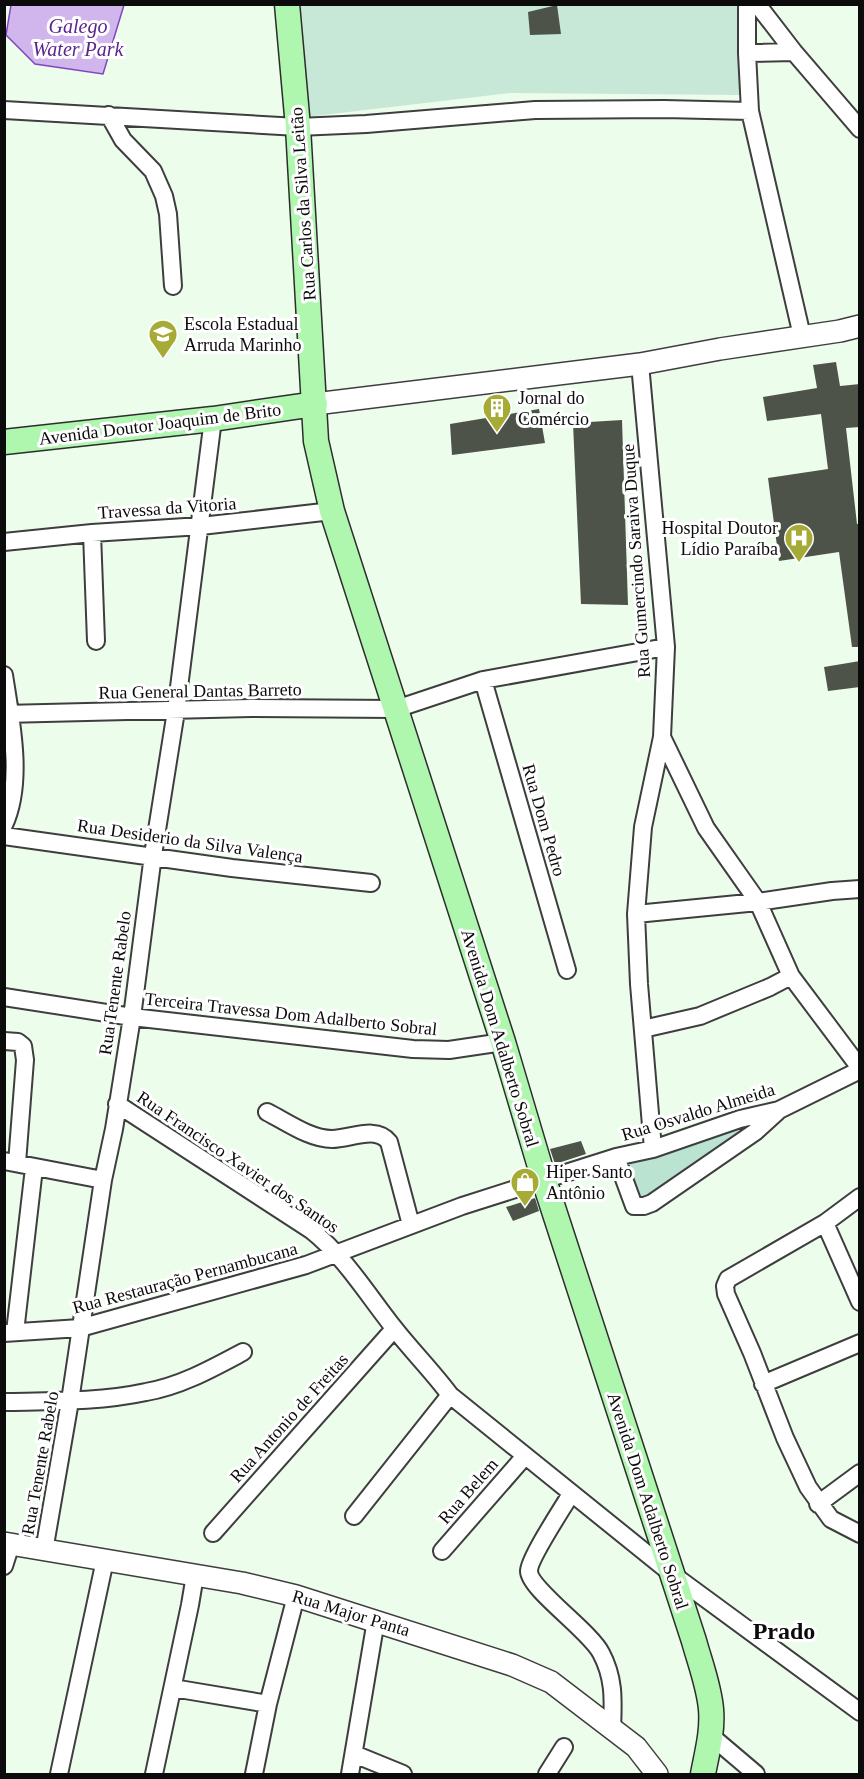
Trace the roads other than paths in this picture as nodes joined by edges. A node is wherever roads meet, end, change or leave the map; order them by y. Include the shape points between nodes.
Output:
1 (287, 4) edge
2 (747, 4) edge
3 (757, 4) edge
4 (747, 52) junction
5 (794, 52) junction
6 (4, 110) edge
7 (750, 111) junction
8 (109, 115) junction
9 (857, 123) edge
10 (298, 127) junction
11 (173, 286) dead end
12 (853, 330) edge
13 (802, 336) junction
14 (640, 364) junction
15 (315, 404) junction
16 (213, 420) junction
17 (4, 442) edge
18 (332, 511) junction
19 (201, 526) junction
20 (92, 533) junction
21 (4, 542) edge
22 (96, 641) dead end
23 (666, 646) junction
24 (4, 675) edge
25 (483, 680) junction
26 (396, 708) junction
27 (176, 711) junction
28 (7, 714) edge
29 (662, 737) junction
30 (4, 825) edge
31 (4, 836) edge
32 (153, 855) junction
33 (371, 883) dead end
34 (860, 889) edge
35 (758, 903) junction
36 (636, 914) junction
37 (567, 970) dead end
38 (791, 976) junction
39 (4, 996) edge
40 (132, 1017) junction
41 (643, 1029) junction
42 (4, 1041) edge
43 (503, 1042) junction
44 (860, 1069) edge
45 (117, 1104) junction
46 (778, 1110) junction
47 (267, 1112) dead end
48 (653, 1149) junction
49 (616, 1157) junction
50 (10, 1162) edge
51 (34, 1168) junction
52 (103, 1180) junction
53 (544, 1180) junction
54 (860, 1197) edge
55 (825, 1223) junction
56 (411, 1225) junction
57 (337, 1253) junction
58 (860, 1302) edge
59 (80, 1328) junction
60 (394, 1329) junction
61 (10, 1333) edge
62 (860, 1343) edge
63 (243, 1352) dead end
64 (763, 1384) junction
65 (450, 1395) junction
66 (70, 1401) junction
67 (4, 1402) edge
68 (525, 1456) junction
69 (860, 1473) edge
70 (571, 1494) junction
71 (818, 1504) junction
72 (354, 1516) dead end
73 (213, 1533) dead end
74 (860, 1534) edge
75 (8, 1544) edge
76 (44, 1551) junction
77 (442, 1551) dead end
78 (105, 1560) junction
79 (4, 1566) edge
80 (672, 1574) junction
81 (195, 1575) junction
82 (296, 1596) junction
83 (376, 1620) junction
84 (173, 1688) junction
85 (268, 1704) junction
86 (860, 1712) edge
87 (612, 1730) junction
88 (710, 1738) junction
89 (564, 1747) dead end
90 (354, 1754) junction
91 (59, 1774) edge
92 (154, 1774) edge
93 (254, 1774) edge
94 (350, 1774) edge
95 (403, 1774) edge
96 (547, 1774) edge
97 (657, 1774) edge
98 (703, 1774) edge
99 (756, 1774) edge

1 - 10 main road, Rua Carlos da Silva Leitão
2 - 4 street
3 - 5 street
4 - 5 street
4 - 7 street
5 - 9 street
6 - 8 street
7 - 10 street via 535,110
7 - 13 street
8 - 10 street
8 - 11 street via 123,140 153,171 164,196
10 - 15 main road, Rua Carlos da Silva Leitão
12 - 13 street
13 - 14 street
14 - 15 street
14 - 23 street, Rua Gumercindo Saraiva Duque
15 - 16 main road, Avenida Doutor Joaquim de Brito
15 - 18 main road, Avenida Dom Adalberto Sobral via 316,441
16 - 17 main road, Avenida Doutor Joaquim de Brito
16 - 19 street, Rua Tenente Rabelo
18 - 19 street, Travessa da Vitoria
18 - 26 main road, Avenida Dom Adalberto Sobral
19 - 20 street, Travessa da Vitoria
19 - 27 street, Rua Tenente Rabelo
20 - 21 street, Travessa da Vitoria
20 - 22 street
23 - 25 street, Rua General Dantas Barreto
23 - 29 street, Rua Gumercindo Saraiva Duque
24 - 28 street
25 - 26 street, Rua General Dantas Barreto
25 - 37 street, Rua Dom Pedro
26 - 27 street, Rua General Dantas Barreto
26 - 43 main road, Avenida Dom Adalberto Sobral
27 - 28 street, Rua General Dantas Barreto
27 - 32 street, Rua Tenente Rabelo
28 - 30 street via 16,783
29 - 35 street via 706,828
29 - 36 street, Rua Gumercindo Saraiva Duque via 643,827
31 - 32 street, Rua Desiderio da Silva Valença
32 - 33 street, Rua Desiderio da Silva Valença
32 - 40 street, Rua Tenente Rabelo
34 - 35 street
35 - 36 street
35 - 38 street
36 - 41 street, Rua Gumercindo Saraiva Duque
38 - 41 street via 700,1016
38 - 44 street
39 - 40 street, Terceira Travessa Dom Adalberto Sobral
40 - 43 street, Terceira Travessa Dom Adalberto Sobral via 413,1049 449,1050
40 - 45 street, Rua Tenente Rabelo
41 - 48 street, Rua Gumercindo Saraiva Duque
42 - 50 street via 23,1046 25,1060
43 - 53 main road, Avenida Dom Adalberto Sobral
44 - 46 street, Rua Osvaldo Almeida
45 - 52 street, Rua Tenente Rabelo
45 - 57 street, Rua Francisco Xavier dos Santos via 311,1230
46 - 48 street, Rua Osvaldo Almeida
46 - 49 street via 756,1132 644,1206 634,1206
47 - 56 street via 323,1139 382,1135 389,1143
48 - 49 street, Rua Osvaldo Almeida
49 - 53 street, Rua Osvaldo Almeida
50 - 51 street
51 - 52 street
51 - 61 street
52 - 59 street, Rua Tenente Rabelo
53 - 56 street, Rua Osvaldo Almeida
53 - 80 main road, Avenida Dom Adalberto Sobral
54 - 55 street
55 - 58 street
55 - 64 street via 728,1279 725,1286
56 - 57 street, Rua Restauração Pernambucana
57 - 59 street, Rua Restauração Pernambucana via 306,1266
57 - 60 street, Rua Francisco Xavier dos Santos
59 - 61 street, Rua Restauração Pernambucana
59 - 66 street, Rua Tenente Rabelo
60 - 65 street, Rua Francisco Xavier dos Santos
60 - 73 street, Rua Antonio de Freitas
62 - 64 street
63 - 66 street via 158,1389
64 - 71 street
65 - 68 street, Rua Francisco Xavier dos Santos
65 - 72 street
66 - 67 street
66 - 76 street, Rua Tenente Rabelo
68 - 70 street, Rua Francisco Xavier dos Santos
68 - 77 street, Rua Belem
69 - 71 street
70 - 80 street, Rua Francisco Xavier dos Santos
70 - 87 street via 529,1569 537,1587 601,1652 613,1684
71 - 74 street via 831,1520
75 - 76 street, Rua Major Panta
75 - 79 street
76 - 78 street, Rua Major Panta
78 - 81 street, Rua Major Panta
78 - 91 street
80 - 86 street, Rua Francisco Xavier dos Santos
80 - 88 main road, Avenida Dom Adalberto Sobral via 708,1689
81 - 82 street, Rua Major Panta
81 - 84 street
82 - 83 street, Rua Major Panta
82 - 85 street
83 - 87 street, Rua Major Panta via 534,1673
83 - 90 street
84 - 85 street
84 - 92 street
85 - 93 street
87 - 97 street, Rua Major Panta via 636,1747
88 - 98 main road, Avenida Dom Adalberto Sobral
88 - 99 street
89 - 96 street
90 - 94 street
90 - 95 street

